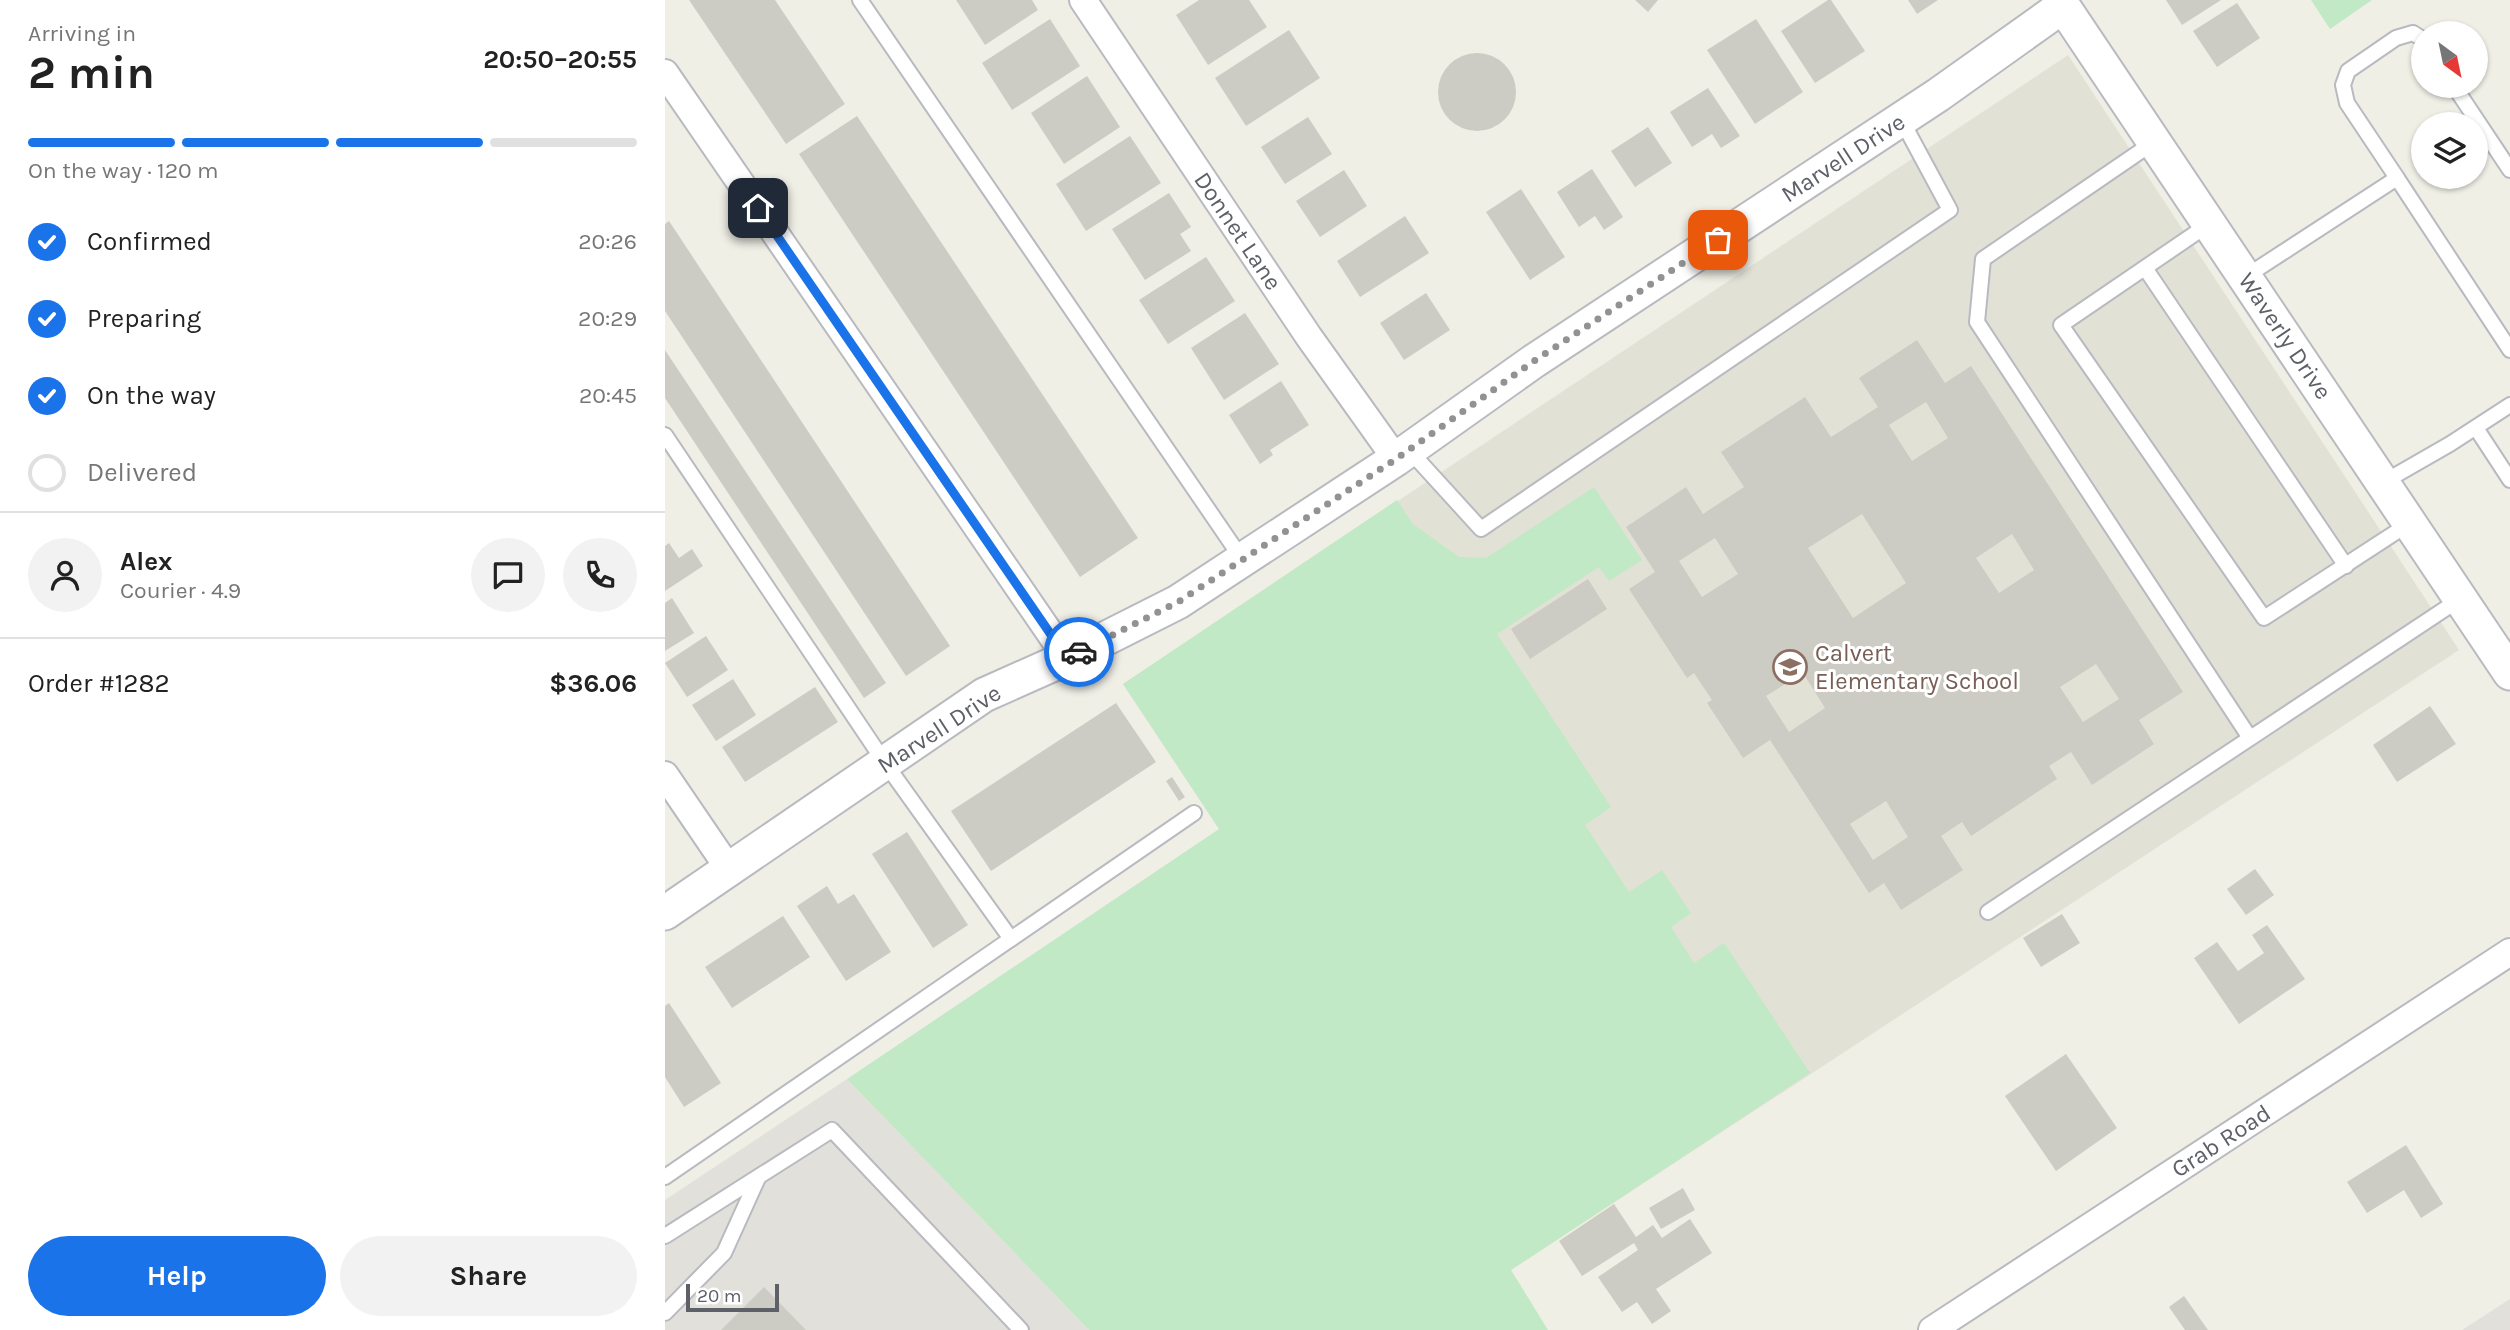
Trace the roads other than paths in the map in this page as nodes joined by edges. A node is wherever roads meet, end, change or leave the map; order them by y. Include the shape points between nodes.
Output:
1 (860, 0) edge
2 (1083, 0) edge
3 (2061, 3) edge
4 (2411, 33) edge
5 (665, 73) edge
6 (2462, 98) edge
7 (1901, 119) junction
8 (2154, 142) junction
9 (2510, 170) edge
10 (2397, 177) junction
11 (2209, 224) junction
12 (2145, 268) junction
13 (2245, 277) junction
14 (2510, 349) edge
15 (2510, 405) edge
16 (2476, 428) junction
17 (665, 435) edge
18 (1402, 454) junction
19 (2510, 480) edge
20 (2382, 483) junction
21 (2410, 523) junction
22 (1242, 559) junction
23 (2346, 566) junction
24 (2460, 599) junction
25 (1067, 658) junction
26 (2510, 673) edge
27 (2250, 738) junction
28 (885, 763) junction
29 (665, 775) edge
30 (1193, 813) dead end
31 (729, 869) junction
32 (1988, 912) dead end
33 (665, 913) edge
34 (1011, 939) junction
35 (2510, 952) edge
36 (665, 1177) edge
37 (758, 1177) junction
38 (665, 1236) edge
39 (665, 1314) edge
40 (1021, 1330) edge
41 (1932, 1330) edge

1 - 22 lane
2 - 18 street, Donnet Lane via 1309,337
3 - 7 street, Marvell Drive
3 - 8 street, Waverly Drive
4 - 10 lane via 2396,37 2348,71 2343,85 2347,103
5 - 25 street
6 - 9 lane
7 - 18 street, Marvell Drive via 1534,361
7 - 18 lane via 1950,210 1492,522 1481,529
8 - 11 street, Waverly Drive
8 - 27 lane via 1983,259 1977,322
10 - 13 lane
10 - 14 lane
11 - 12 lane
11 - 13 street, Waverly Drive
12 - 23 lane
12 - 23 lane via 2061,325 2263,618
13 - 20 street, Waverly Drive
15 - 16 lane
16 - 19 lane
16 - 20 lane
17 - 28 lane
18 - 22 street, Marvell Drive
20 - 21 street, Waverly Drive
21 - 23 lane
21 - 24 street, Waverly Drive
22 - 25 street, Marvell Drive via 1178,602
24 - 26 street, Waverly Drive
24 - 27 lane
25 - 28 street, Marvell Drive via 984,695
27 - 32 lane
28 - 31 street, Marvell Drive
28 - 34 lane
29 - 31 street
30 - 34 lane
31 - 33 street, Marvell Drive
34 - 36 lane
35 - 41 street, Grab Road
37 - 38 lane
37 - 39 lane via 724,1253
37 - 40 lane via 832,1130

